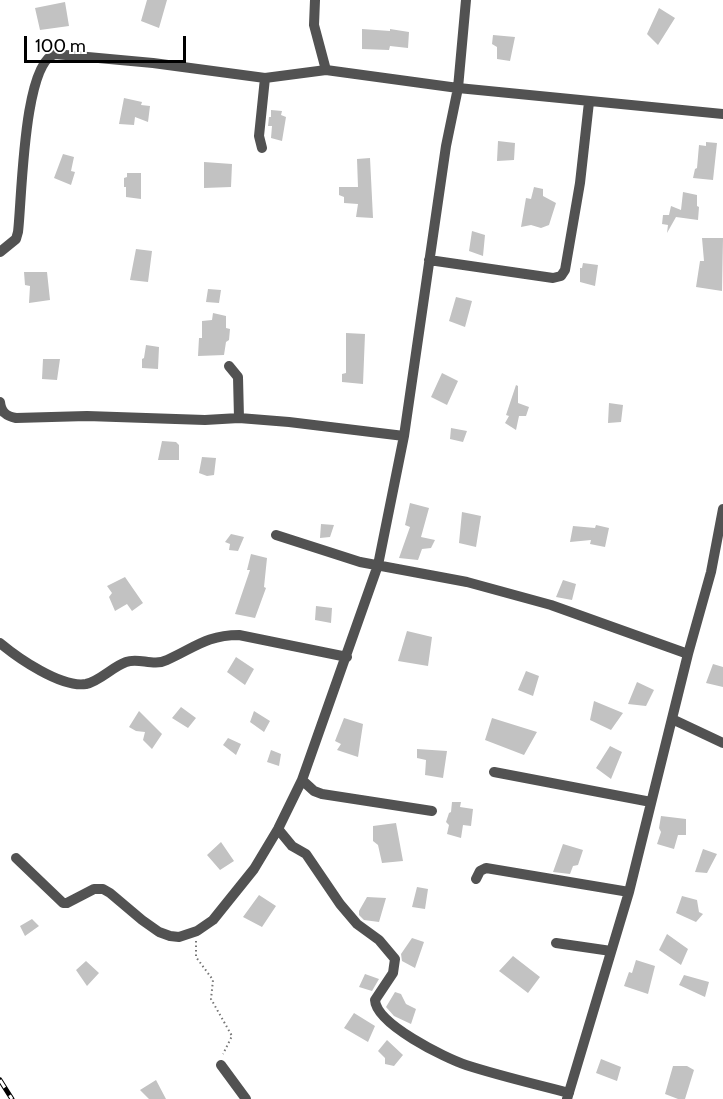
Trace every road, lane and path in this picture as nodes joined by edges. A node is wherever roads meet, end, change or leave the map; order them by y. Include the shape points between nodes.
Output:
1 (315, 0) edge
2 (466, 0) edge
3 (326, 70) junction
4 (265, 78) junction
5 (458, 88) junction
6 (589, 102) junction
7 (723, 114) edge
8 (262, 148) dead end
9 (0, 250) edge
10 (429, 260) junction
11 (229, 366) dead end
12 (0, 402) edge
13 (239, 418) junction
14 (404, 436) junction
15 (723, 509) edge
16 (276, 536) dead end
17 (378, 566) junction
18 (0, 643) edge
19 (688, 654) junction
20 (347, 657) junction
21 (672, 718) junction
22 (723, 743) edge
23 (494, 772) dead end
24 (302, 780) junction
25 (651, 801) junction
26 (432, 810) dead end
27 (278, 829) junction
28 (16, 858) dead end
29 (476, 879) dead end
30 (629, 892) junction
31 (197, 931) junction
32 (556, 943) dead end
33 (612, 951) junction
34 (221, 1065) joint
35 (568, 1096) edge
36 (246, 1099) edge

1 - 3 street via 314,25
2 - 5 street
3 - 4 street
3 - 5 street
4 - 8 street via 259,136
4 - 9 street via 153,63 49,56 40,67 31,102 18,232 10,246
5 - 6 street
5 - 10 street
6 - 7 street
6 - 10 street via 580,183 561,276
10 - 14 street
11 - 13 street via 238,377
12 - 13 street via 8,417 16,418
13 - 14 street
14 - 17 street
15 - 19 street via 711,572
16 - 17 street
17 - 19 street via 467,582 550,605
17 - 20 street
18 - 20 street via 42,671 82,684 127,662 161,663 201,642 227,635
19 - 21 street
20 - 24 street
21 - 22 street
21 - 25 street
23 - 25 street
24 - 26 street via 322,794
24 - 27 street
25 - 30 street
27 - 31 street via 237,892 213,920
27 - 35 street via 310,859 357,924 380,940 395,958 393,973 375,1000 376,1008 387,1021 402,1033 464,1064
28 - 31 street via 63,903 103,889 159,932 179,937
29 - 30 street via 486,868
30 - 33 street
31 - 34 path via 196,957 211,975 211,999 231,1035
32 - 33 street
33 - 35 street
34 - 36 street

